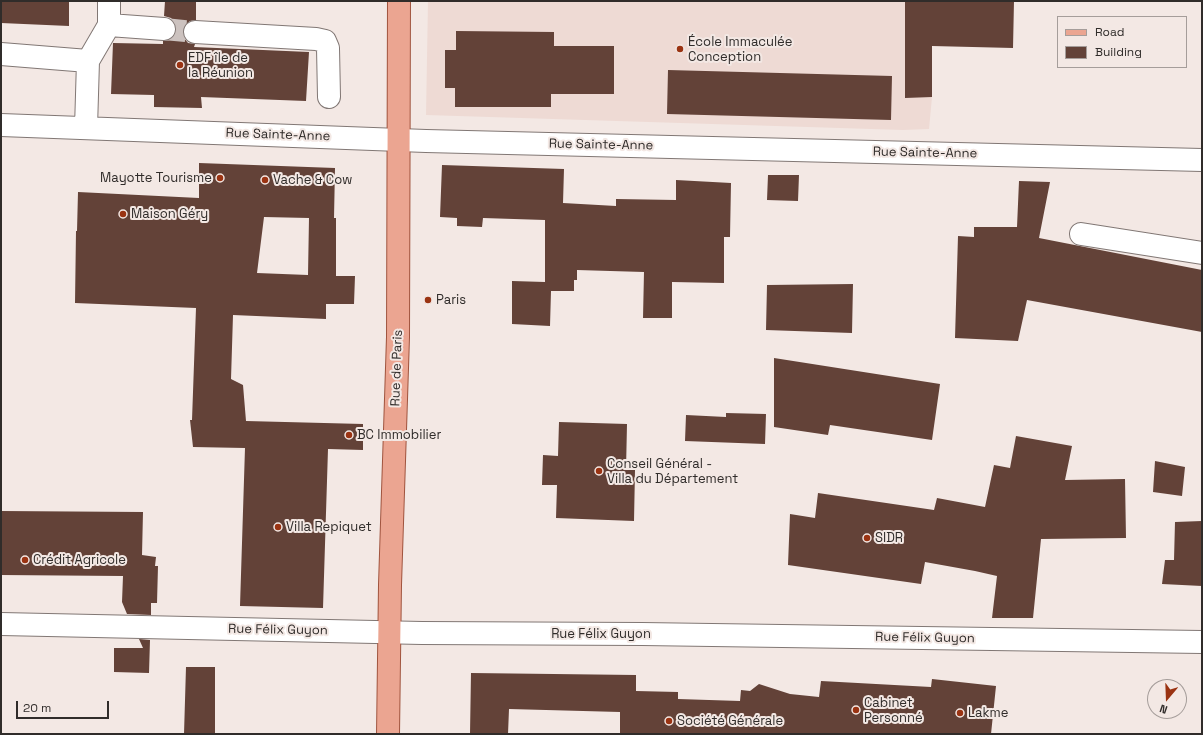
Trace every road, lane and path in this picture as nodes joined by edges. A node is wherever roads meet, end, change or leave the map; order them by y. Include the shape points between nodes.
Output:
1 (109, 1) edge
2 (399, 1) edge
3 (109, 25) junction
4 (164, 29) tunnel mouth
5 (195, 32) tunnel mouth
6 (1, 54) edge
7 (88, 61) junction
8 (329, 96) dead end
9 (1, 125) edge
10 (86, 128) junction
11 (399, 140) junction
12 (1202, 160) edge
13 (1081, 234) dead end
14 (1202, 253) edge
15 (1, 624) edge
16 (389, 632) junction
17 (1202, 642) edge
18 (388, 734) edge

1 - 3 street
2 - 11 main road, Rue de Paris
3 - 4 street
3 - 7 street
5 - 8 street via 325,41 328,48
6 - 7 street
7 - 10 street
9 - 10 street, Rue Sainte-Anne
10 - 11 street, Rue Sainte-Anne
11 - 12 street, Rue Sainte-Anne
11 - 16 main road, Rue de Paris via 398,337
13 - 14 street
15 - 16 street, Rue Félix Guyon
16 - 17 street, Rue Félix Guyon
16 - 18 main road, Rue de Paris

